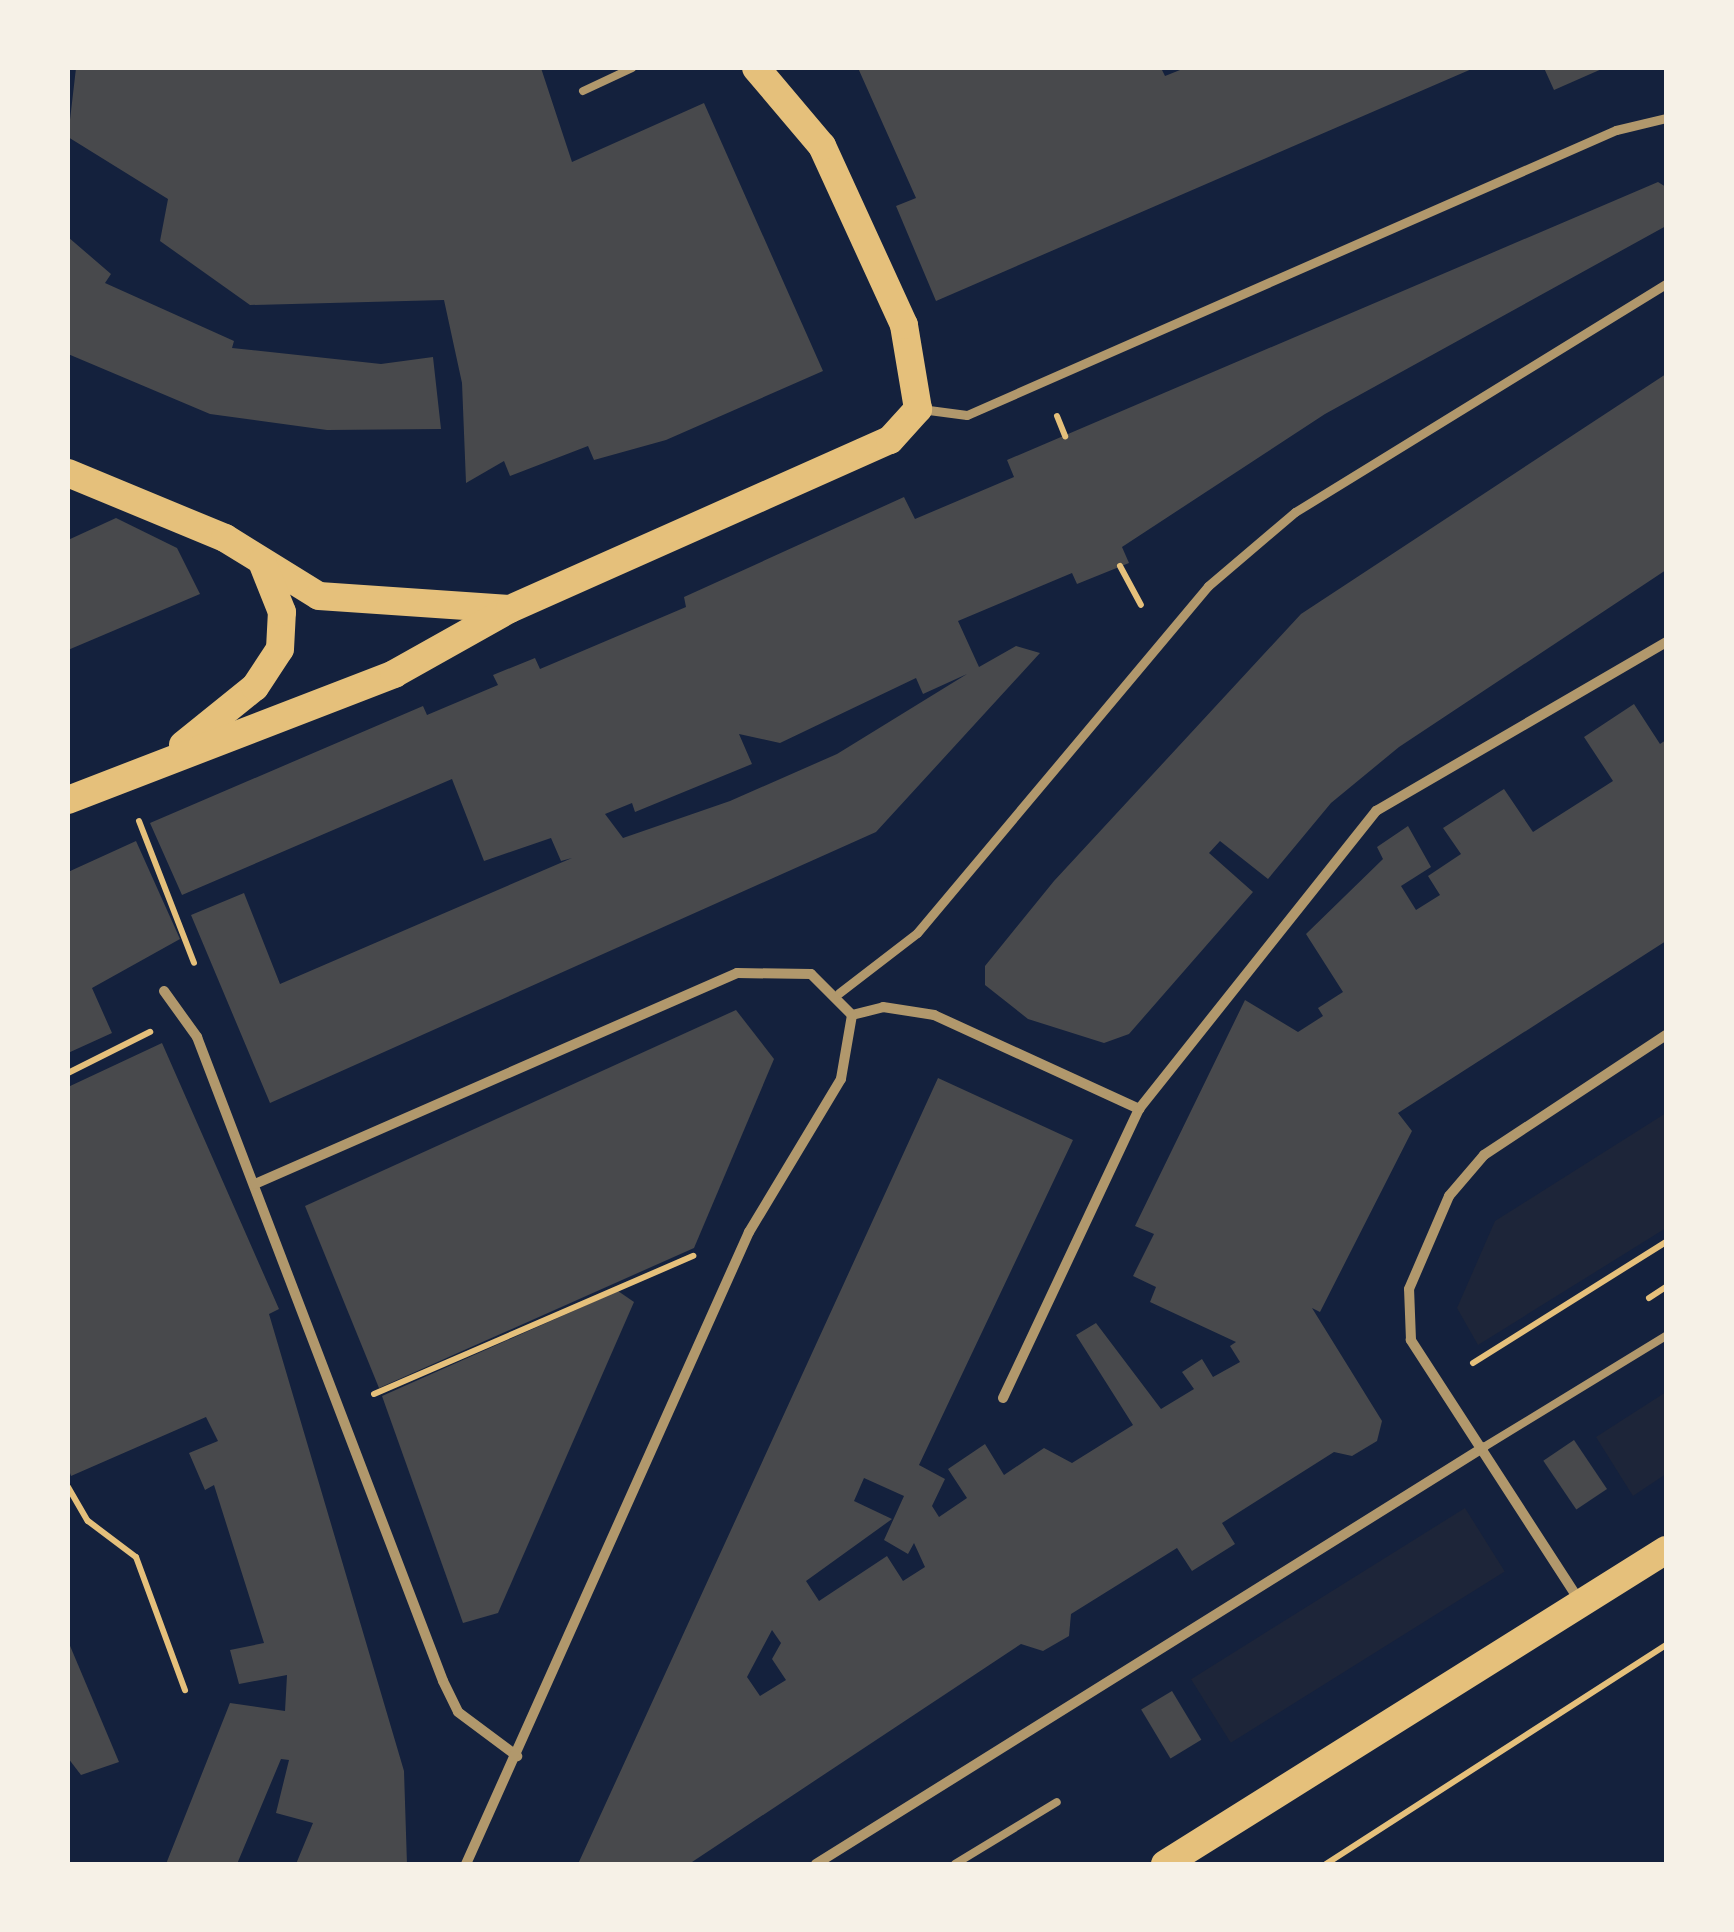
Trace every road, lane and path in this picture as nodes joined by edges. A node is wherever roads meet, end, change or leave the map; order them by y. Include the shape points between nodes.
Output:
1 (632, 68) edge
2 (756, 68) edge
3 (583, 92) dead end
4 (1666, 118) edge
5 (1666, 284) edge
6 (918, 409) junction
7 (68, 473) edge
8 (262, 562) junction
9 (510, 610) junction
10 (1666, 642) edge
11 (170, 755) junction
12 (122, 778) junction
13 (68, 800) edge
14 (197, 972) dead end
15 (164, 991) dead end
16 (838, 993) junction
17 (184, 1014) junction
18 (852, 1016) junction
19 (1666, 1035) edge
20 (68, 1073) edge
21 (1139, 1109) junction
22 (255, 1184) junction
23 (748, 1232) junction
24 (1666, 1242) edge
25 (1666, 1336) edge
26 (1440, 1384) junction
27 (1003, 1398) dead end
28 (346, 1406) junction
29 (1484, 1447) junction
30 (68, 1487) edge
31 (1666, 1550) edge
32 (1582, 1604) junction
33 (1666, 1645) edge
34 (186, 1690) dead end
35 (517, 1756) junction
36 (1057, 1802) dead end
37 (466, 1864) edge
38 (816, 1864) edge
39 (955, 1864) edge
40 (1165, 1864) edge
41 (1326, 1864) edge

1 - 3 lane
2 - 6 highway via 822,146 870,241 918,371
4 - 6 street via 1616,130 966,414
5 - 16 street via 1295,512 1208,586 917,933
6 - 9 highway via 890,440 843,468
7 - 8 highway
8 - 9 highway via 319,596 353,604
8 - 11 highway via 282,612 280,649 254,686
9 - 11 highway via 349,694
10 - 21 street via 1376,812
11 - 12 highway
12 - 13 highway
12 - 14 path
15 - 17 street
16 - 18 street
16 - 22 street via 812,974 737,973
17 - 20 path
17 - 22 street
18 - 21 street via 883,1007 934,1016
18 - 23 street via 841,1079
19 - 26 street via 1484,1155 1449,1196 1409,1288 1412,1340
21 - 27 street
22 - 28 street
23 - 28 path
23 - 35 street
24 - 26 path
25 - 29 lane
26 - 29 street
28 - 35 street via 458,1712
29 - 32 street
29 - 38 street
30 - 34 path via 88,1521 136,1557
31 - 32 highway
32 - 40 highway
33 - 41 path
35 - 37 street
36 - 39 lane

